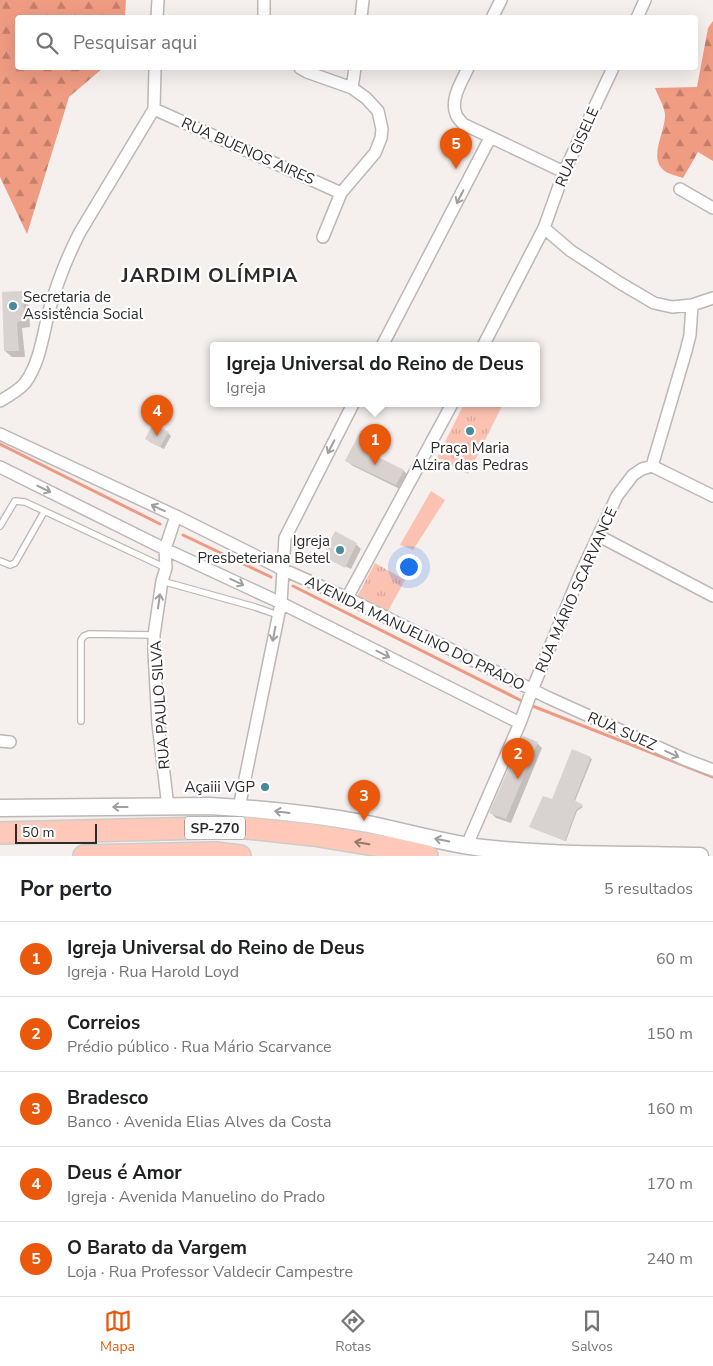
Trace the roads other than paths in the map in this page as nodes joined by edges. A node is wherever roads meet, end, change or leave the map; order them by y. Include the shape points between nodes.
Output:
1 (158, 0) edge
2 (264, 0) edge
3 (363, 0) edge
4 (501, 0) edge
5 (645, 0) edge
6 (157, 15) edge
7 (264, 15) edge
8 (361, 15) edge
9 (494, 15) edge
10 (638, 15) edge
11 (155, 70) edge
12 (304, 70) edge
13 (355, 70) edge
14 (467, 70) edge
15 (612, 70) edge
16 (352, 88) junction
17 (154, 109) junction
18 (490, 138) junction
19 (564, 172) junction
20 (680, 189) dead end
21 (341, 193) junction
22 (713, 208) edge
23 (544, 228) junction
24 (323, 238) dead end
25 (713, 298) edge
26 (692, 305) junction
27 (384, 342) edge
28 (484, 342) edge
29 (1, 400) edge
30 (351, 407) edge
31 (450, 407) edge
32 (0, 434) edge
33 (652, 466) junction
34 (0, 467) edge
35 (713, 496) edge
36 (44, 512) junction
37 (176, 516) junction
38 (0, 526) edge
39 (599, 536) junction
40 (166, 549) junction
41 (0, 561) edge
42 (166, 568) junction
43 (282, 569) junction
44 (162, 581) junction
45 (713, 596) edge
46 (348, 598) junction
47 (281, 602) junction
48 (278, 615) junction
49 (154, 635) junction
50 (532, 690) junction
51 (81, 721) dead end
52 (520, 722) junction
53 (713, 770) edge
54 (168, 806) junction
55 (0, 808) edge
56 (240, 808) junction
57 (0, 832) edge
58 (467, 845) junction
59 (84, 856) edge
60 (240, 856) edge
61 (427, 856) edge
62 (700, 856) edge

1 - 6 street
2 - 7 street
3 - 8 street
4 - 9 street
5 - 10 street
11 - 17 street
12 - 16 street
13 - 16 street
14 - 18 street via 454,104 456,115 463,124
15 - 19 street, RUA GISELE
16 - 21 street via 374,106 382,129 375,153
17 - 21 street, RUA BUENOS AIRES
17 - 29 street via 71,250 50,308 35,364 26,382
18 - 19 street
18 -> 27 street
19 - 23 street, RUA GISELE
20 - 22 street
21 - 24 street
23 - 26 street via 571,251 640,296 672,307
23 - 28 street, RUA GISELE
25 - 26 street
26 - 33 street via 690,335
30 -> 43 street via 285,538
31 - 46 street
37 -> 32 street, AVENIDA MANUELINO DO PRADO
33 - 35 street
33 - 39 street, RUA MÁRIO SCARVANCE via 633,474 625,484
34 -> 40 street
36 - 38 lane via 25,502 15,501
36 - 41 lane via 16,563 10,565
36 - 42 lane
37 - 40 street, RUA PAULO SILVA
37 - 43 street, AVENIDA MANUELINO DO PRADO
39 - 45 street
39 - 50 street, RUA MÁRIO SCARVANCE
40 - 42 street, RUA PAULO SILVA
40 -> 47 street
42 - 44 street, RUA PAULO SILVA
43 - 46 street, AVENIDA MANUELINO DO PRADO
43 - 47 street
44 - 48 lane
49 -> 44 street, RUA PAULO SILVA
46 - 50 street, AVENIDA MANUELINO DO PRADO
47 - 48 street
47 -> 52 street
48 -> 56 street
49 - 51 lane via 84,636 81,640
49 - 54 street, RUA PAULO SILVA via 158,724
50 - 52 street, RUA MÁRIO SCARVANCE
50 -> 53 street, RUA SUEZ
52 - 58 street, RUA MÁRIO SCARVANCE
54 -> 55 main road
54 - 56 main road
58 -> 56 main road via 313,815
61 -> 57 highway, SP-270 via 313,835 247,828
58 - 62 main road via 551,853
59 - 60 highway, SP-270 via 215,853

